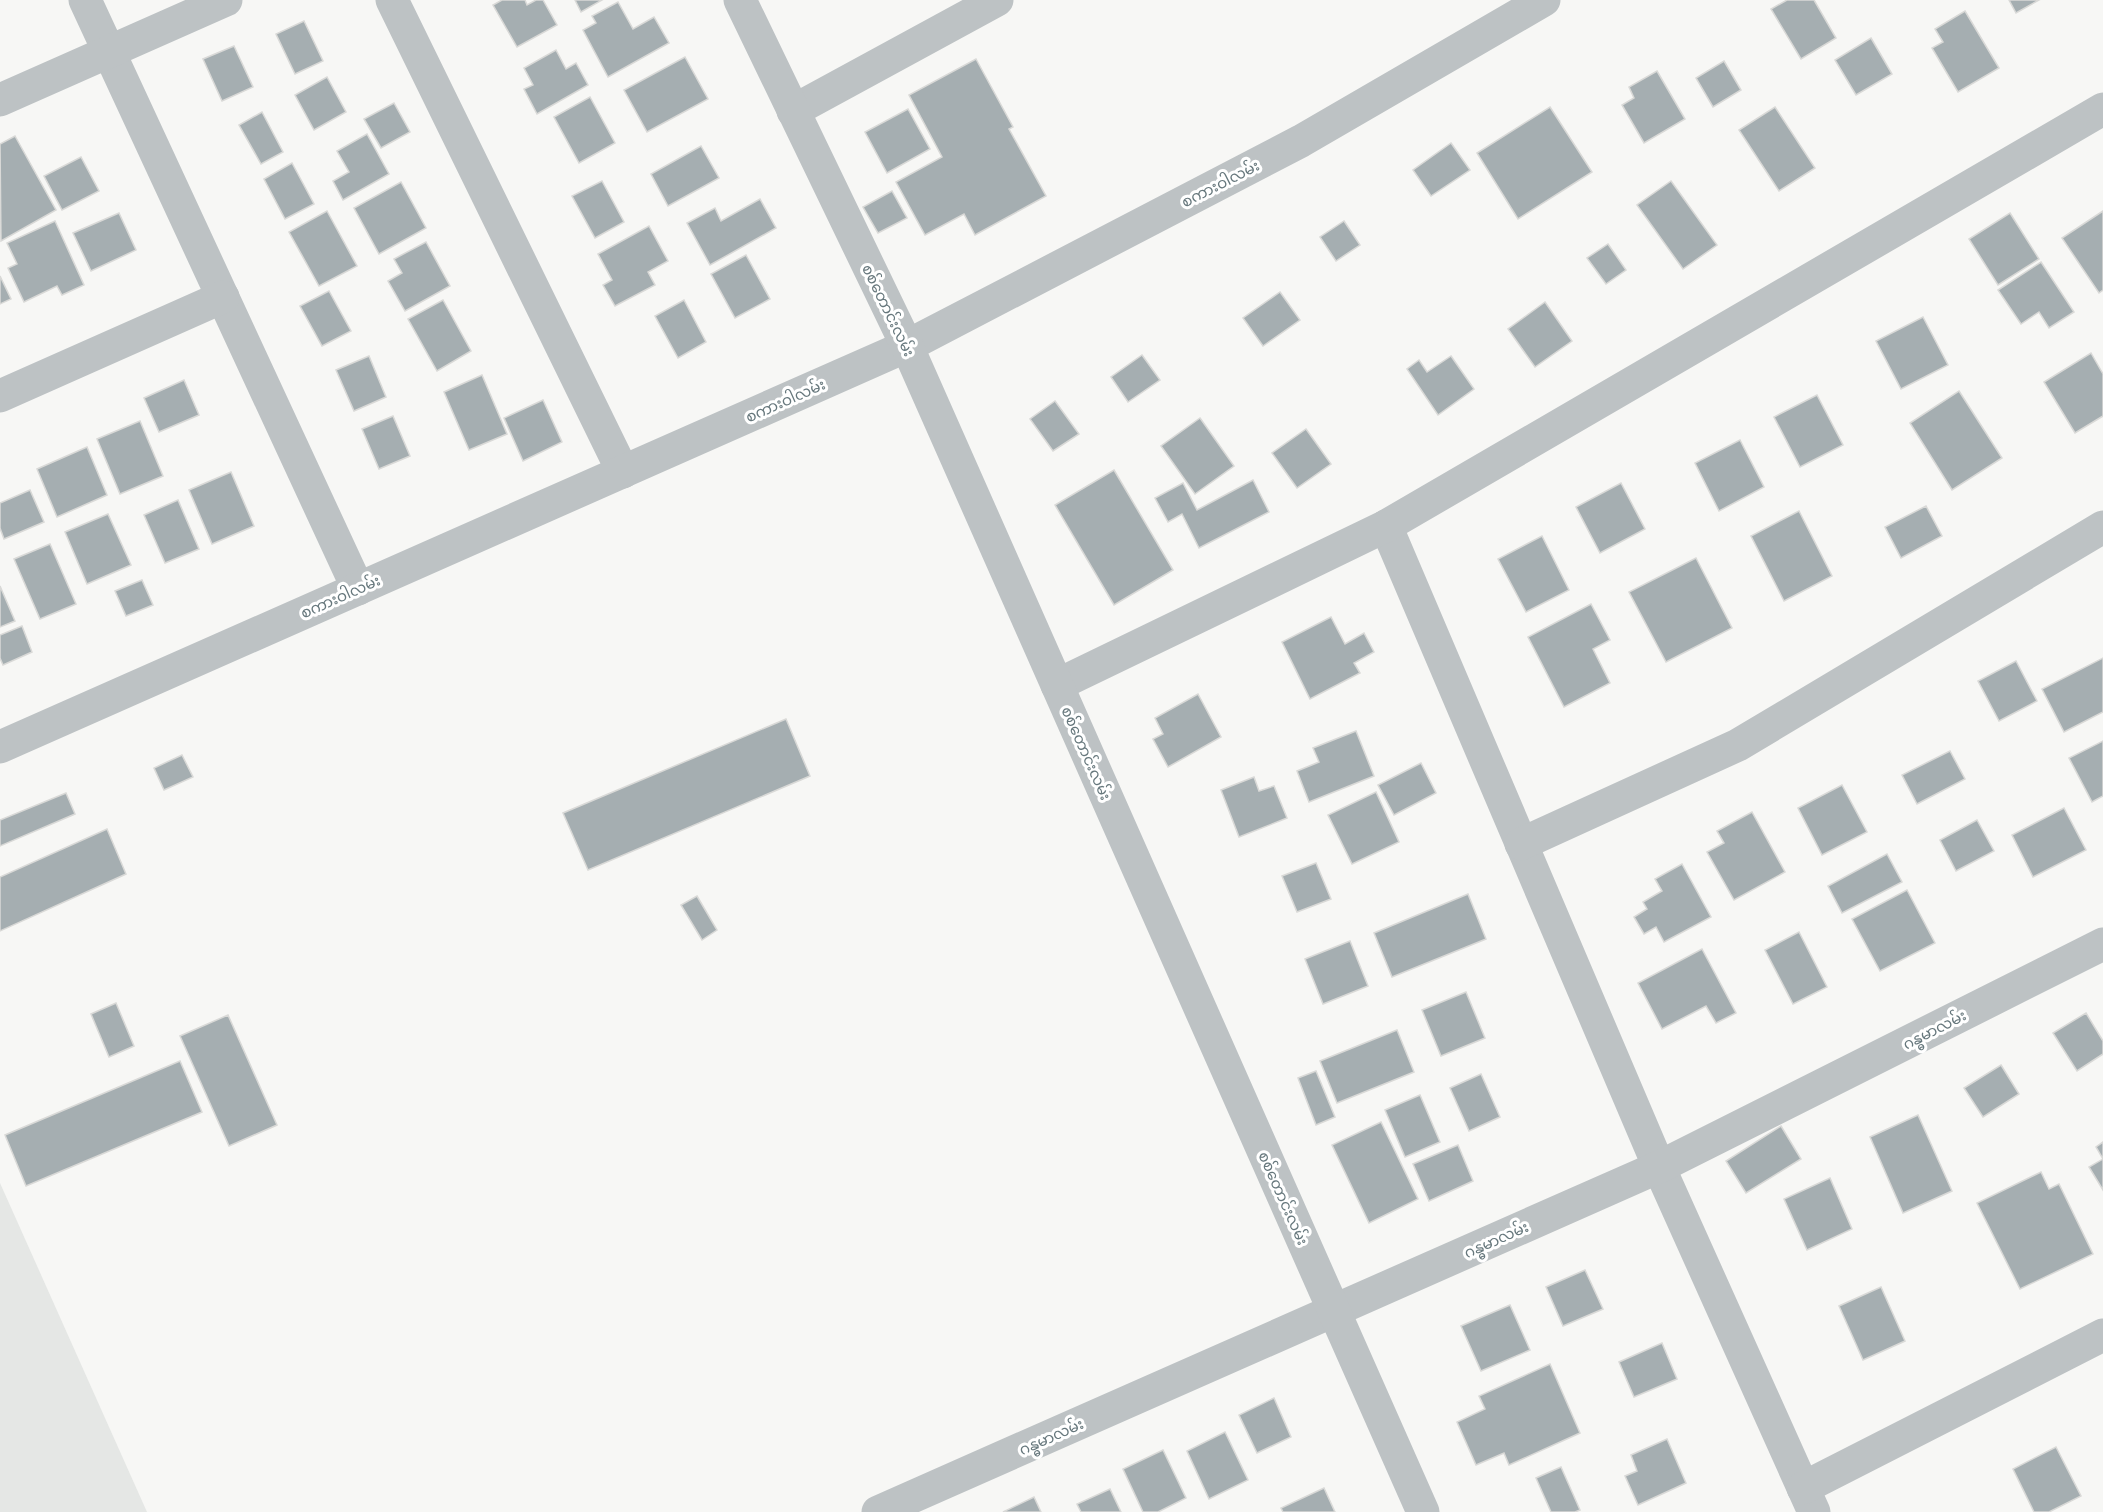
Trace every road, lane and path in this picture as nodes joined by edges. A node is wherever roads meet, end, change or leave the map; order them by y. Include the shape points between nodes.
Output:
1 (85, 0) edge
2 (226, 0) edge
3 (392, 0) edge
4 (740, 0) edge
5 (998, 0) edge
6 (1544, 0) edge
7 (110, 51) junction
8 (0, 100) edge
9 (2103, 109) edge
10 (793, 111) junction
11 (223, 297) junction
12 (907, 346) junction
13 (0, 396) edge
14 (623, 472) junction
15 (1386, 526) junction
16 (2103, 527) edge
17 (358, 589) junction
18 (1057, 685) junction
19 (0, 747) edge
20 (1521, 844) junction
21 (2103, 944) edge
22 (1659, 1167) junction
23 (1334, 1311) junction
24 (2103, 1335) edge
25 (1809, 1500) edge
26 (878, 1512) edge
27 (1424, 1512) edge

1 - 7 street
2 - 7 street
3 - 14 street
4 - 10 street, စစ်တောင်းလမ်း
5 - 10 street
6 - 12 street, စကားဝါလမ်း via 1301,141
7 - 8 street
7 - 11 street
9 - 15 street
10 - 12 street, စစ်တောင်းလမ်း
11 - 13 street
11 - 17 street
12 - 14 street, စကားဝါလမ်း
12 - 18 street, စစ်တောင်းလမ်း
14 - 17 street, စကားဝါလမ်း
15 - 18 street
15 - 20 street
16 - 20 street via 1738,745
17 - 19 street, စကားဝါလမ်း
18 - 23 street, စစ်တောင်းလမ်း
20 - 22 street
21 - 22 street, ဂန္ဓမာလမ်း
22 - 23 street, ဂန္ဓမာလမ်း
22 - 25 street
23 - 26 street, ဂန္ဓမာလမ်း
23 - 27 street, စစ်တောင်းလမ်း
24 - 25 street

